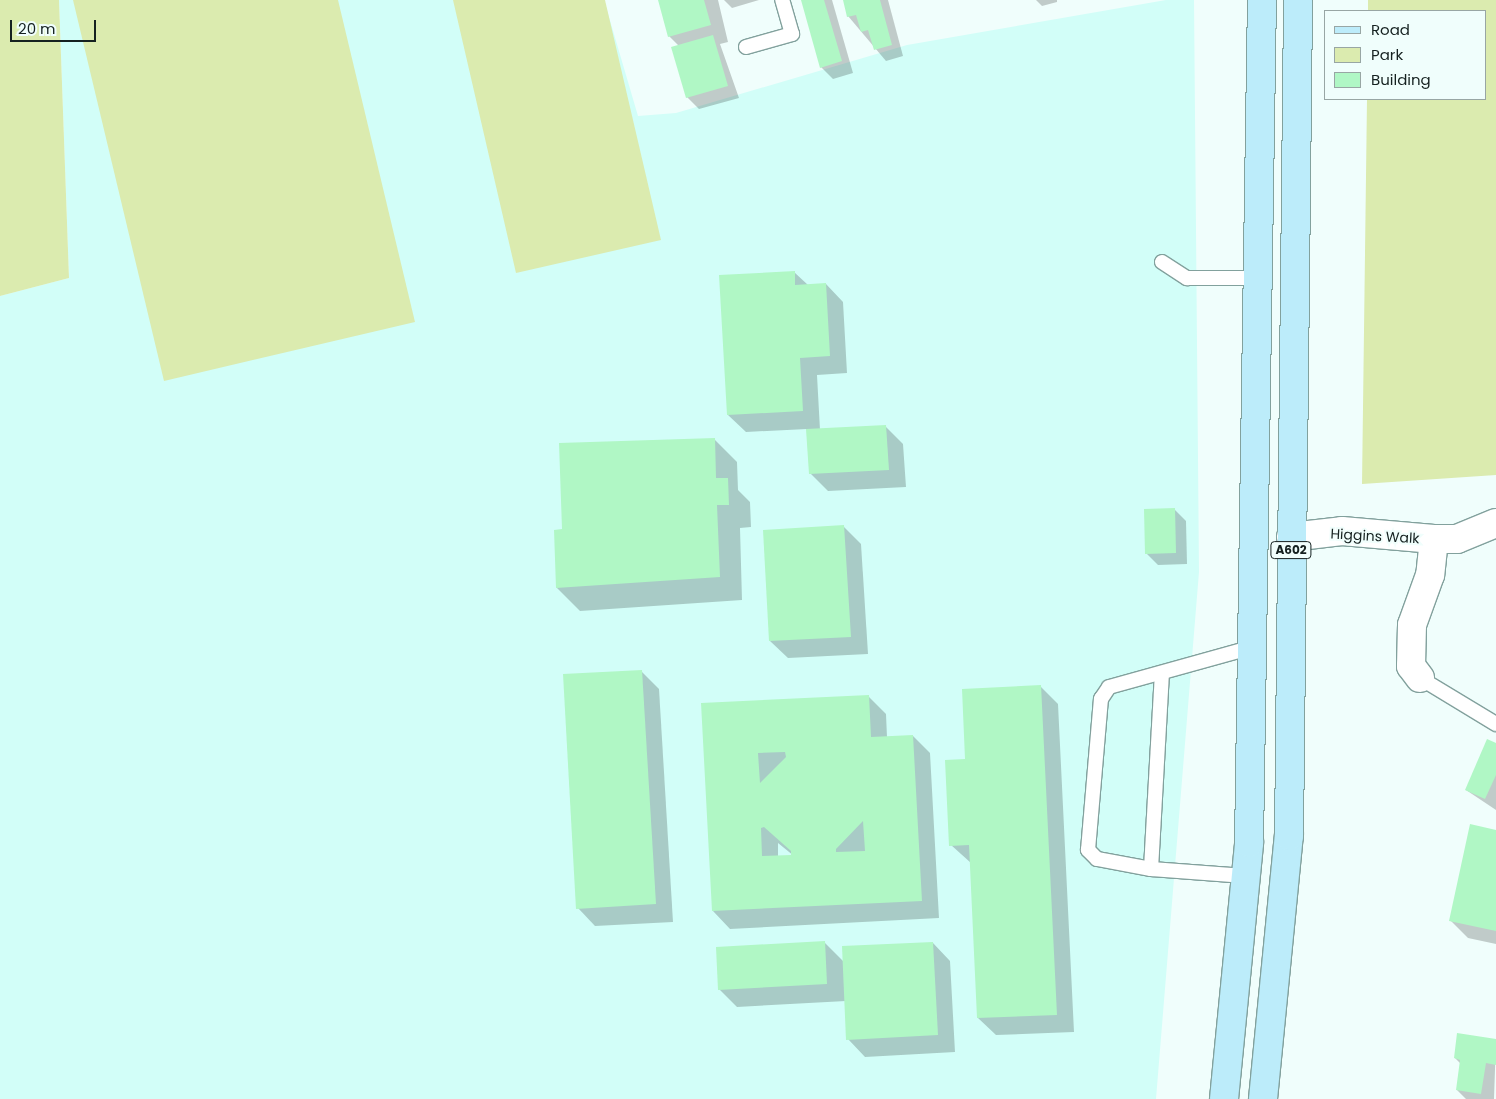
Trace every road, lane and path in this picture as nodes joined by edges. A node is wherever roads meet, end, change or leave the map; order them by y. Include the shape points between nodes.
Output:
1 (782, 0) edge
2 (1262, 0) edge
3 (1298, 0) edge
4 (746, 47) dead end
5 (1162, 262) dead end
6 (1259, 278) junction
7 (1496, 523) edge
8 (1292, 536) junction
9 (1434, 539) junction
10 (1253, 647) junction
11 (1162, 675) junction
12 (1420, 678) joint
13 (1496, 724) edge
14 (1151, 869) junction
15 (1245, 876) junction
16 (1224, 1099) edge
17 (1263, 1099) edge

1 - 4 lane via 792,34
2 - 6 main road, A602
3 - 8 main road, A602
5 - 6 lane via 1187,278
6 - 10 main road, A602
7 - 9 street via 1457,540
8 - 9 street, Higgins Walk via 1342,531
8 - 17 main road, A602 via 1289,836
9 - 12 street, Higgins Walk via 1430,575 1412,625 1411,666
10 - 11 lane
10 - 15 main road, A602
11 - 14 lane
11 - 14 lane via 1118,682 1101,699 1088,837 1088,850 1097,859
12 - 13 lane
14 - 15 lane
15 - 16 main road, A602

